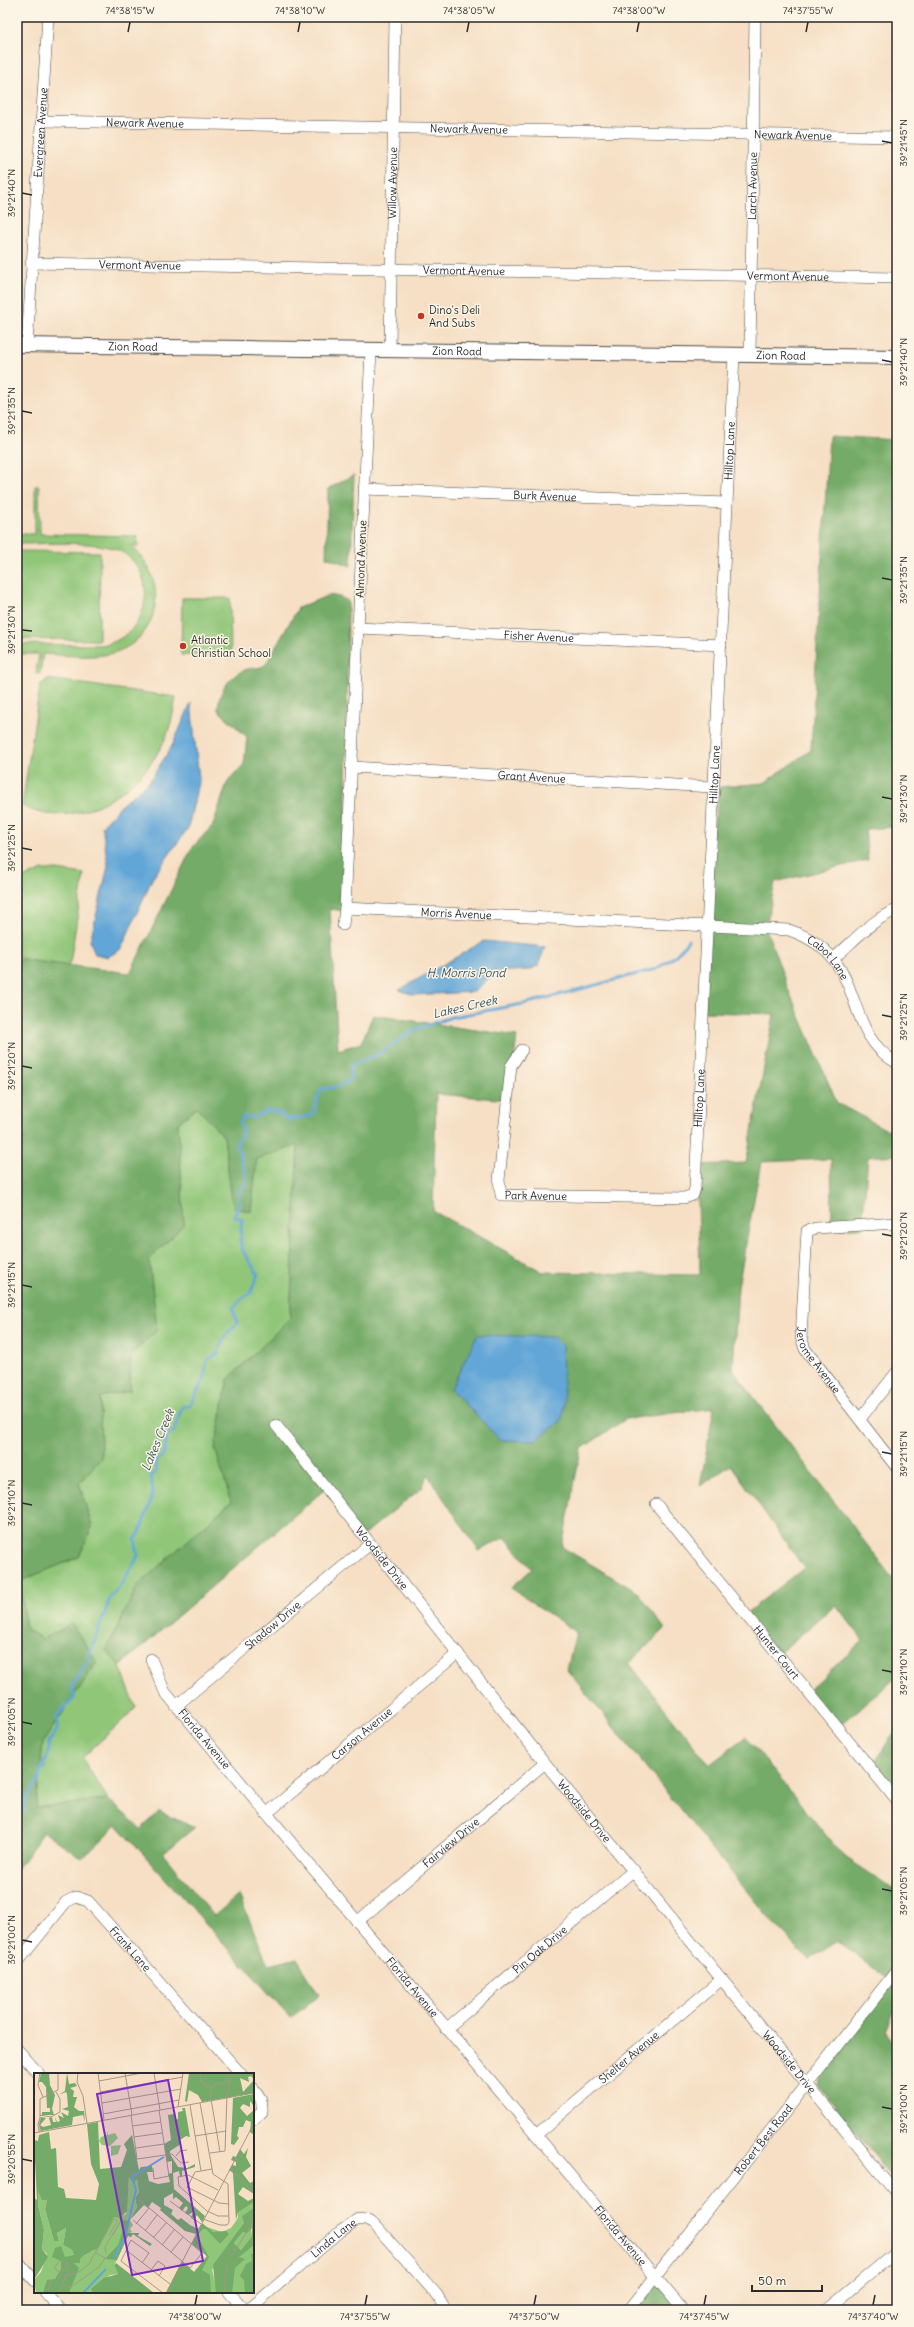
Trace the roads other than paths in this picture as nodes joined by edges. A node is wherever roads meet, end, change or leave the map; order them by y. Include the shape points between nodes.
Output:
1 (48, 17) edge
2 (395, 17) edge
3 (755, 17) edge
4 (41, 121) junction
5 (394, 129) junction
6 (754, 134) junction
7 (897, 137) edge
8 (31, 263) junction
9 (392, 269) junction
10 (751, 275) junction
11 (897, 278) edge
12 (22, 345) edge
13 (371, 350) junction
14 (390, 350) junction
15 (734, 355) junction
16 (750, 355) junction
17 (897, 357) edge
18 (364, 489) junction
19 (727, 503) junction
20 (358, 628) junction
21 (721, 645) junction
22 (351, 767) junction
23 (713, 787) junction
24 (345, 908) junction
25 (897, 910) edge
26 (343, 925) dead end
27 (708, 925) junction
28 (834, 958) junction
29 (522, 1050) dead end
30 (897, 1063) edge
31 (694, 1193) joint
32 (897, 1223) edge
33 (897, 1372) edge
34 (860, 1419) junction
35 (276, 1425) dead end
36 (897, 1468) edge
37 (656, 1504) dead end
38 (370, 1544) junction
39 (458, 1653) junction
40 (151, 1659) dead end
41 (176, 1706) junction
42 (545, 1763) junction
43 (897, 1801) edge
44 (266, 1814) junction
45 (634, 1870) junction
46 (357, 1922) junction
47 (17, 1963) edge
48 (897, 1970) edge
49 (722, 1979) junction
50 (446, 2029) junction
51 (17, 2049) edge
52 (38, 2073) edge
53 (240, 2073) edge
54 (807, 2084) junction
55 (254, 2089) edge
56 (254, 2119) edge
57 (536, 2135) junction
58 (897, 2194) edge
59 (897, 2251) edge
60 (17, 2260) edge
61 (655, 2277) junction
62 (34, 2280) edge
63 (46, 2293) edge
64 (230, 2293) edge
65 (60, 2310) edge
66 (246, 2310) edge
67 (446, 2310) edge
68 (629, 2310) edge
69 (683, 2310) edge
70 (827, 2310) edge

1 - 4 street, Evergreen Avenue
2 - 5 street, Willow Avenue
3 - 6 street, Larch Avenue
4 - 5 street, Newark Avenue
4 - 8 street, Evergreen Avenue
5 - 6 street, Newark Avenue
5 - 9 street, Willow Avenue
6 - 7 street, Newark Avenue
6 - 10 street, Larch Avenue
8 - 9 street, Vermont Avenue
8 - 12 street, Evergreen Avenue
9 - 10 street, Vermont Avenue
9 - 14 street, Willow Avenue
10 - 11 street, Vermont Avenue
10 - 16 street, Larch Avenue
12 - 13 street, Zion Road
13 - 14 street, Zion Road
13 - 18 street, Almond Avenue
14 - 15 street, Zion Road
15 - 16 street, Zion Road
15 - 19 street, Hilltop Lane
16 - 17 street, Zion Road
18 - 19 street, Burk Avenue
18 - 20 street, Almond Avenue
19 - 21 street, Hilltop Lane
20 - 21 street, Fisher Avenue
20 - 22 street, Almond Avenue
21 - 23 street, Hilltop Lane
22 - 23 street, Grant Avenue
22 - 24 street
23 - 27 street, Hilltop Lane
24 - 26 street
24 - 27 street, Morris Avenue
25 - 28 street via 877,922
27 - 28 street, Cabot Lane via 789,930 810,939
27 - 31 street, Hilltop Lane
28 - 30 street, Cabot Lane via 847,978 873,1044 884,1056
29 - 31 street, Park Avenue via 511,1066 499,1180 501,1195 684,1198
32 - 34 street, Jerome Avenue via 816,1228 807,1231 802,1342
33 - 34 street
34 - 36 street, Jerome Avenue
35 - 38 street, Woodside Drive
37 - 43 street, Hunter Court
38 - 39 street, Woodside Drive
38 - 41 street, Shadow Drive
39 - 42 street, Woodside Drive
39 - 44 street, Carson Avenue
40 - 41 street, Florida Avenue via 165,1692
41 - 44 street, Florida Avenue
42 - 45 street, Woodside Drive
42 - 46 street, Fairview Drive
44 - 46 street, Florida Avenue
45 - 49 street, Woodside Drive
45 - 50 street, Pin Oak Drive
46 - 50 street, Florida Avenue
47 - 53 street, Frank Lane via 66,1902 76,1898 88,1901
48 - 54 street, Robert Best Road
49 - 54 street, Woodside Drive
49 - 57 street, Shelter Avenue
50 - 57 street, Florida Avenue
51 - 52 street
54 - 58 street, Woodside Drive
54 - 61 street, Robert Best Road
55 - 56 street via 261,2097 262,2105 262,2112
57 - 61 street, Florida Avenue
59 - 70 street
60 - 62 street
61 - 68 street, Robert Best Road
61 - 69 street, Florida Avenue
63 - 65 street
64 - 66 street
66 - 67 street, Linda Lane via 358,2219 375,2225 437,2295

